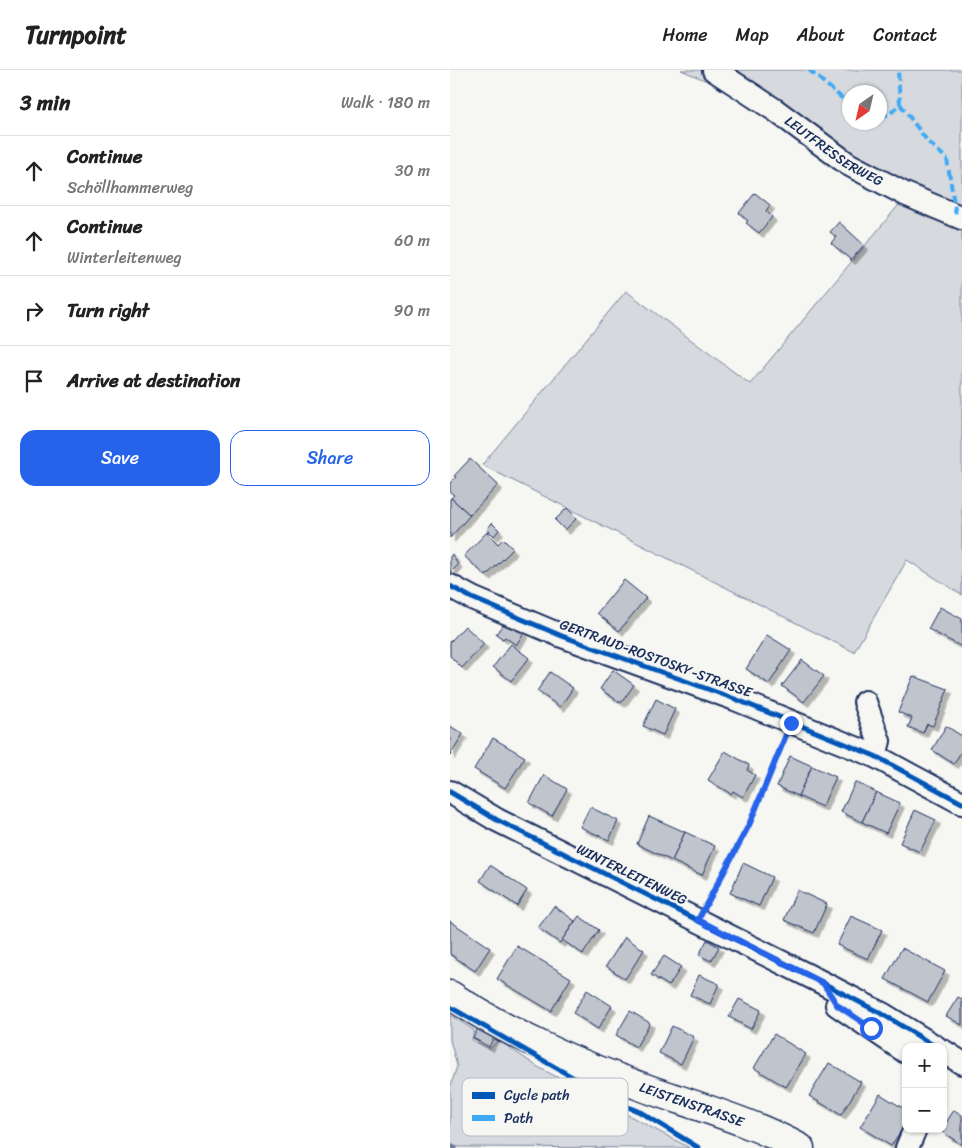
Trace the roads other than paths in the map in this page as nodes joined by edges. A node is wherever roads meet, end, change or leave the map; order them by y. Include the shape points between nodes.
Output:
1 (714, 70) edge
2 (962, 218) edge
3 (450, 586) edge
4 (865, 702) dead end
5 (875, 756) junction
6 (450, 792) edge
7 (962, 803) edge
8 (823, 983) junction
9 (450, 995) edge
10 (929, 1043) edge
11 (902, 1049) edge
12 (947, 1054) edge
13 (962, 1063) edge
14 (621, 1078) edge
15 (628, 1080) edge
16 (913, 1133) edge
17 (800, 1148) edge
18 (907, 1148) edge

1 - 2 street, LEUTFRESSERWEG via 848,164 905,194
3 - 5 street, GERTRAUD-ROSTOSKY-STRASSE via 562,636 735,698
4 - 5 street via 879,741
5 - 7 street, GERTRAUD-ROSTOSKY-STRASSE
6 - 8 street, WINTERLEITENWEG via 497,820
8 - 10 street, WINTERLEITENWEG
8 - 11 street via 837,1005
9 - 14 main road, LEISTENSTRASSE via 513,1032 576,1062
12 - 13 street
15 - 17 main road, LEISTENSTRASSE via 728,1116
16 - 18 street

